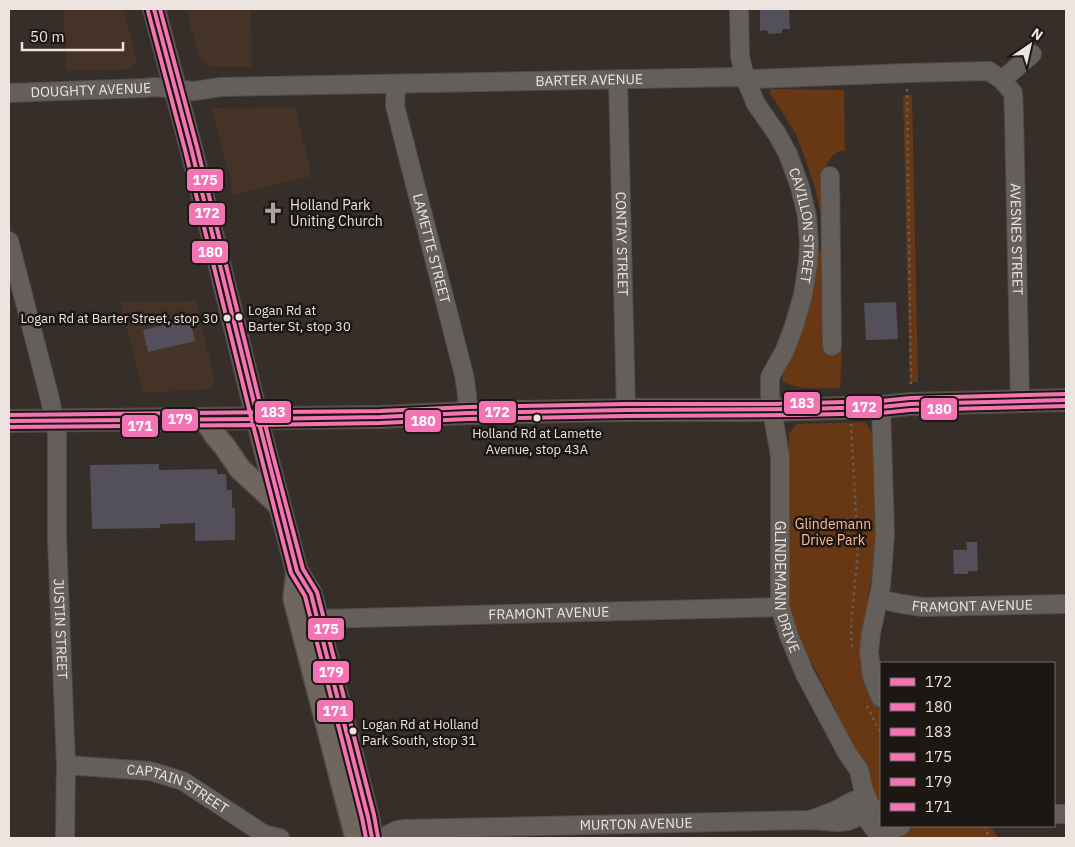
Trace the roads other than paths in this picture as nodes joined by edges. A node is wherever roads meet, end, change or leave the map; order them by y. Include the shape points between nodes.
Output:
1 (154, 9) edge
2 (739, 9) edge
3 (1032, 54) dead end
4 (745, 78) junction
5 (618, 80) junction
6 (1002, 80) junction
7 (396, 84) junction
8 (175, 88) junction
9 (9, 93) edge
10 (830, 176) dead end
11 (831, 236) junction
12 (809, 238) junction
13 (10, 247) edge
14 (832, 346) dead end
15 (1066, 400) edge
16 (1020, 401) junction
17 (881, 407) junction
18 (626, 410) junction
19 (772, 410) junction
20 (468, 413) junction
21 (258, 419) junction
22 (55, 420) junction
23 (205, 420) junction
24 (9, 422) edge
25 (279, 505) junction
26 (297, 571) junction
27 (879, 599) junction
28 (1066, 604) edge
29 (780, 607) junction
30 (318, 619) junction
31 (873, 700) edge
32 (66, 764) junction
33 (862, 806) junction
34 (880, 822) edge
35 (577, 832) edge
36 (65, 838) edge
37 (280, 838) edge
38 (362, 838) edge

1 - 8 main road
2 - 4 street, CAVILLON STREET via 740,56
3 - 6 street
4 - 5 street, BARTER AVENUE
4 - 6 street, BARTER AVENUE via 989,71
4 - 12 street, CAVILLON STREET via 756,104 788,154 800,187
5 - 7 street, BARTER AVENUE
5 - 18 street, CONTAY STREET
6 - 16 street, AVESNES STREET via 1012,93 1014,115
7 - 8 street, BARTER AVENUE via 221,87 194,91
7 - 20 street, LAMETTE STREET via 395,106 464,375
8 - 9 street, DOUGHTY AVENUE via 155,86
8 - 21 main road
10 - 11 street, CAVILLON STREET
11 - 12 street
11 - 14 street, CAVILLON STREET
12 - 19 street, CAVILLON STREET via 804,295 785,350 770,377
13 - 22 street, JUSTIN STREET
15 - 16 main road
16 - 17 main road
17 - 19 main road
17 - 27 street via 885,534
18 - 19 main road
18 - 20 main road
19 - 29 street, GLINDEMANN DRIVE via 780,456
20 - 21 main road
21 - 23 main road
21 - 25 main road
22 - 23 main road
22 - 24 main road
22 - 32 street, JUSTIN STREET
23 - 25 main road via 240,469
25 - 26 main road
26 - 30 main road via 311,594
26 - 38 main road via 294,598
27 - 28 street, FRAMONT AVENUE via 923,607
27 - 31 street via 869,652
29 - 30 street, FRAMONT AVENUE
29 - 33 street, GLINDEMANN DRIVE via 805,674 847,753 850,785
30 - 38 main road via 368,817
32 - 36 street, JUSTIN STREET
32 - 37 street, CAPTAIN STREET via 150,772 183,780 262,833
33 - 34 street
33 - 35 street, MURTON AVENUE via 851,820 842,822 810,820
35 - 38 street, MURTON AVENUE via 405,829 384,837

